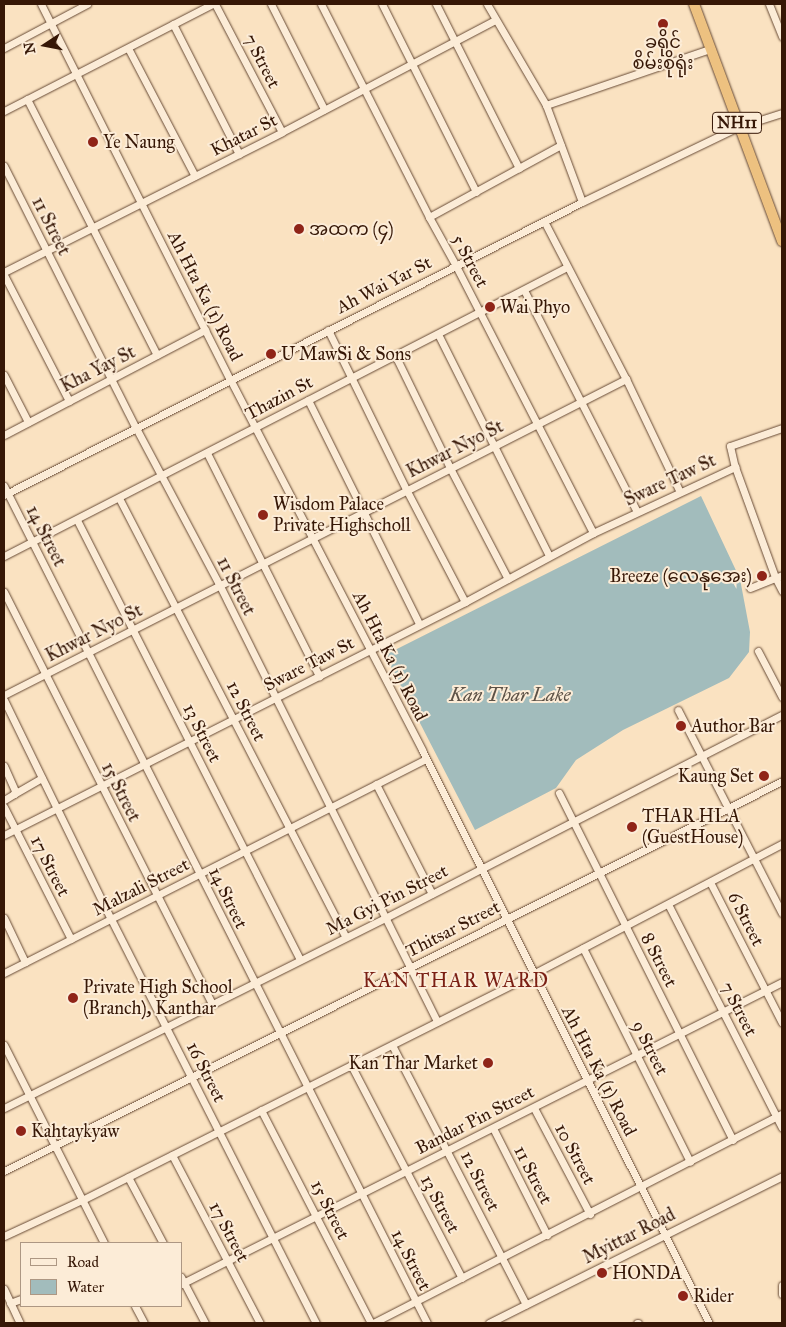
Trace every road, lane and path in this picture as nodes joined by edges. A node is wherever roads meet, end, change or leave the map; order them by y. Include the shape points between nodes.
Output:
1 (41, 4) edge
2 (87, 4) edge
3 (214, 4) edge
4 (271, 4) edge
5 (321, 4) edge
6 (382, 4) edge
7 (436, 4) edge
8 (487, 4) edge
9 (694, 4) edge
10 (769, 4) edge
11 (495, 20) junction
12 (51, 23) junction
13 (173, 24) junction
14 (782, 38) edge
15 (455, 41) junction
16 (4, 48) edge
17 (128, 48) junction
18 (710, 49) junction
19 (413, 63) junction
20 (77, 74) junction
21 (364, 88) junction
22 (27, 99) junction
23 (546, 105) junction
24 (324, 109) junction
25 (4, 111) edge
26 (782, 113) edge
27 (738, 127) junction
28 (282, 132) junction
29 (561, 145) junction
30 (239, 154) junction
31 (4, 166) edge
32 (519, 168) junction
33 (195, 176) junction
34 (476, 192) junction
35 (582, 202) junction
36 (142, 203) junction
37 (429, 217) junction
38 (544, 221) junction
39 (92, 228) junction
40 (782, 240) edge
41 (47, 251) junction
42 (456, 266) junction
43 (568, 267) junction
44 (4, 274) edge
45 (524, 290) junction
46 (480, 312) junction
47 (205, 330) junction
48 (328, 330) junction
49 (438, 334) junction
50 (157, 355) junction
51 (396, 355) junction
52 (4, 375) edge
53 (352, 377) junction
54 (112, 378) junction
55 (626, 379) junction
56 (231, 381) junction
57 (308, 400) junction
58 (69, 401) junction
59 (582, 402) junction
60 (28, 422) junction
61 (538, 424) junction
62 (256, 426) junction
63 (136, 428) junction
64 (781, 428) edge
65 (4, 434) edge
66 (782, 437) edge
67 (494, 446) junction
68 (206, 453) junction
69 (735, 467) junction
70 (450, 468) junction
71 (162, 476) junction
72 (5, 491) edge
73 (407, 491) junction
74 (680, 492) junction
75 (119, 498) junction
76 (364, 512) junction
77 (637, 512) junction
78 (77, 520) junction
79 (593, 533) junction
80 (313, 537) junction
81 (32, 541) junction
82 (4, 556) edge
83 (549, 556) junction
84 (263, 563) junction
85 (778, 576) edge
86 (508, 579) junction
87 (219, 584) junction
88 (750, 588) dead end
89 (782, 591) edge
90 (4, 592) edge
91 (465, 602) junction
92 (176, 607) junction
93 (419, 624) junction
94 (133, 630) junction
95 (371, 650) junction
96 (758, 651) dead end
97 (89, 653) junction
98 (47, 674) junction
99 (319, 676) junction
100 (4, 695) edge
101 (782, 697) edge
102 (275, 698) junction
103 (4, 700) edge
104 (678, 710) dead end
105 (782, 715) edge
106 (234, 719) junction
107 (189, 741) junction
108 (703, 757) junction
109 (426, 759) junction
110 (144, 764) junction
111 (4, 766) edge
112 (42, 778) junction
113 (782, 782) edge
114 (376, 784) junction
115 (101, 786) junction
116 (559, 793) dead end
117 (14, 794) junction
118 (4, 800) edge
119 (4, 807) edge
120 (57, 808) junction
121 (330, 808) junction
122 (730, 808) junction
123 (573, 821) junction
124 (290, 828) junction
125 (14, 829) junction
126 (4, 835) edge
127 (782, 844) edge
128 (245, 851) junction
129 (755, 859) junction
130 (480, 869) junction
131 (599, 873) junction
132 (200, 874) junction
133 (710, 882) junction
134 (432, 894) junction
135 (157, 896) junction
136 (668, 904) junction
137 (782, 913) edge
138 (4, 918) edge
139 (385, 918) junction
140 (111, 919) junction
141 (506, 920) junction
142 (626, 926) junction
143 (346, 937) junction
144 (71, 939) junction
145 (583, 948) junction
146 (300, 960) junction
147 (26, 962) junction
148 (410, 968) junction
149 (4, 973) edge
150 (533, 974) junction
151 (782, 982) edge
152 (254, 983) junction
153 (765, 990) junction
154 (212, 1004) junction
155 (723, 1012) junction
156 (437, 1022) junction
157 (782, 1023) edge
158 (166, 1027) junction
159 (279, 1034) junction
160 (680, 1034) junction
161 (4, 1045) edge
162 (392, 1045) junction
163 (637, 1056) junction
164 (351, 1065) junction
165 (191, 1077) junction
166 (587, 1081) junction
167 (306, 1087) junction
168 (29, 1095) junction
169 (4, 1108) edge
170 (534, 1108) junction
171 (261, 1110) junction
172 (779, 1116) edge
173 (493, 1128) junction
174 (782, 1128) edge
175 (219, 1132) junction
176 (733, 1140) junction
177 (55, 1146) junction
178 (447, 1151) junction
179 (172, 1155) junction
180 (690, 1162) junction
181 (4, 1172) edge
182 (406, 1172) junction
183 (782, 1176) edge
184 (128, 1177) junction
185 (640, 1188) junction
186 (361, 1195) junction
187 (82, 1200) junction
188 (590, 1214) junction
189 (316, 1217) junction
190 (664, 1234) junction
191 (547, 1235) junction
192 (4, 1236) edge
193 (273, 1238) junction
194 (103, 1242) edge
195 (162, 1242) edge
196 (502, 1258) junction
197 (228, 1261) junction
198 (462, 1278) junction
199 (182, 1281) edge
200 (782, 1285) edge
201 (4, 1289) edge
202 (782, 1294) edge
203 (20, 1300) edge
204 (416, 1302) junction
205 (10, 1303) junction
206 (526, 1305) junction
207 (136, 1307) edge
208 (20, 1323) edge
209 (144, 1323) edge
210 (205, 1323) edge
211 (260, 1323) edge
212 (316, 1323) edge
213 (372, 1323) edge
214 (427, 1323) edge
215 (489, 1323) edge
216 (708, 1323) edge

1 - 12 street, Ah Hta Ka (1) Road
2 - 12 street
3 - 13 street
3 - 28 street, 7 Street
4 - 24 street
5 - 21 street, 5 Street
6 - 19 street
7 - 15 street
8 - 11 street
9 - 18 highway, NH11
10 - 14 street
11 - 15 street, Khatar St
11 - 23 street
12 - 16 street
12 - 20 street, Ah Hta Ka (1) Road
13 - 17 street
13 - 30 street
15 - 19 street, Khatar St
15 - 32 street
17 - 20 street
17 - 33 street
18 - 23 street
18 - 27 highway, NH11
19 - 21 street, Khatar St
19 - 34 street
20 - 22 street
20 - 36 street, Ah Hta Ka (1) Road
21 - 24 street, Khatar St
21 - 37 street, 5 Street
22 - 25 street
22 - 39 street
23 - 29 street
24 - 28 street, Khatar St
26 - 27 street, Ah Wai Yar St
27 - 35 street, Ah Wai Yar St
27 - 40 highway, NH11
28 - 30 street, Khatar St
29 - 32 street
29 - 35 street
30 - 33 street, Khatar St
31 - 41 street, 11 Street
32 - 34 street
33 - 36 street, Khatar St
34 - 37 street
35 - 38 street, Ah Wai Yar St
36 - 39 street, Khatar St
36 - 47 street, Ah Hta Ka (1) Road
37 - 42 street, 5 Street
38 - 42 street, Ah Wai Yar St
38 - 43 street
39 - 41 street, Khatar St
39 - 50 street
41 - 44 street, Khatar St
41 - 54 street, 11 Street
42 - 46 street, 5 Street
42 - 48 street, Ah Wai Yar St
43 - 45 street, Thazin St
43 - 55 street
44 - 58 street
45 - 46 street, Thazin St
45 - 59 street
46 - 49 street, Thazin St
46 - 61 street, 5 Street
47 - 50 street, Kha Yay St
47 - 56 street, Ah Hta Ka (1) Road
48 - 53 street
48 - 56 street, Ah Wai Yar St
49 - 51 street, Thazin St
49 - 67 street
50 - 54 street, Kha Yay St
51 - 53 street, Thazin St
51 - 70 street
52 - 60 street
53 - 57 street, Thazin St
53 - 73 street
54 - 58 street, Kha Yay St
54 - 63 street, 11 Street
55 - 59 street, Khwar Nyo St
55 - 74 street
56 - 62 street, Ah Hta Ka (1) Road
56 - 63 street, Ah Wai Yar St
57 - 62 street, Thazin St
57 - 76 street
58 - 60 street, Kha Yay St
59 - 61 street, Khwar Nyo St
59 - 77 street
60 - 65 street, Kha Yay St
61 - 67 street, Khwar Nyo St
61 - 79 street, 5 Street
62 - 68 street, Thazin St
62 - 80 street, Ah Hta Ka (1) Road
63 - 71 street, 11 Street
63 - 72 street, Ah Wai Yar St
64 - 66 street
64 - 69 street via 730,446
67 - 70 street, Khwar Nyo St
67 - 83 street
68 - 71 street, Thazin St
68 - 84 street
69 - 74 street, Sware Taw St
69 - 85 street
70 - 73 street, Khwar Nyo St
70 - 86 street
71 - 75 street, Thazin St
71 - 87 street, 11 Street
72 - 81 street, 14 Street
73 - 76 street, Khwar Nyo St
73 - 91 street
74 - 77 street, Sware Taw St
75 - 78 street, Thazin St
75 - 92 street, 12 Street
76 - 80 street, Khwar Nyo St
76 - 93 street
77 - 79 street, Sware Taw St
78 - 81 street, Thazin St
78 - 94 street, 13 Street
79 - 83 street, Sware Taw St
80 - 84 street, Khwar Nyo St
80 - 95 street, Ah Hta Ka (1) Road
81 - 82 street, Thazin St
81 - 97 street, 14 Street
83 - 86 street, Sware Taw St
84 - 87 street, Khwar Nyo St
84 - 99 street
85 - 88 street
85 - 89 street
86 - 91 street, Sware Taw St
87 - 92 street, Khwar Nyo St
87 - 102 street, 11 Street
90 - 98 street, 15 Street
91 - 93 street, Sware Taw St
92 - 94 street, Khwar Nyo St
92 - 106 street, 12 Street
93 - 95 street, Sware Taw St
94 - 97 street, Khwar Nyo St
94 - 107 street, 13 Street
95 - 99 street, Sware Taw St
95 - 109 street, Ah Hta Ka (1) Road
96 - 101 street
97 - 98 street, Khwar Nyo St
97 - 110 street, 14 Street
98 - 100 street, Khwar Nyo St
98 - 115 street, 15 Street
99 - 102 street, Sware Taw St
102 - 106 street, Sware Taw St
102 - 121 street, 11 Street
103 - 112 street, 16 Street
104 - 108 street
105 - 108 street, Ma Gyi Pin Street
106 - 107 street, Sware Taw St
106 - 124 street, 12 Street
107 - 110 street, Sware Taw St
107 - 128 street, 13 Street
108 - 122 street
108 - 123 street, Ma Gyi Pin Street
109 - 114 street, Malzali Street
109 - 130 street, Ah Hta Ka (1) Road
110 - 115 street, Sware Taw St
110 - 132 street, 14 Street
111 - 117 street
112 - 117 street
112 - 120 street, 16 Street
113 - 122 street, Thitsar Street
114 - 121 street, Malzali Street
114 - 134 street
115 - 120 street, Sware Taw St
115 - 135 street, 15 Street
116 - 123 street, 8 Street
117 - 118 street
119 - 125 street, 17 Street
120 - 125 street, Sware Taw St
120 - 140 street, 16 Street
121 - 124 street, Malzali Street
121 - 139 street, 11 Street
122 - 129 street
122 - 131 street, Thitsar Street
123 - 130 street, Ma Gyi Pin Street
123 - 131 street, 8 Street
124 - 128 street, Malzali Street
124 - 143 street, 12 Street
125 - 126 street, Sware Taw St
125 - 144 street, 17 Street
127 - 129 street
128 - 132 street, Malzali Street
128 - 146 street, 13 Street
129 - 133 street
129 - 137 street
130 - 134 street, Ma Gyi Pin Street
130 - 141 street, Ah Hta Ka (1) Road
131 - 141 street, Thitsar Street
131 - 142 street, 8 Street
132 - 135 street, Malzali Street
132 - 152 street, 14 Street
133 - 136 street
133 - 153 street, 6 Street
134 - 139 street, Ma Gyi Pin Street
135 - 140 street, Malzali Street
135 - 154 street, 15 Street
136 - 142 street
136 - 155 street, 7 Street
138 - 147 street
139 - 143 street, Ma Gyi Pin Street
139 - 148 street, 11 Street
140 - 144 street, Malzali Street
140 - 158 street, 16 Street
141 - 148 street, Thitsar Street
141 - 150 street, Ah Hta Ka (1) Road
142 - 145 street
142 - 160 street, 8 Street
143 - 146 street, Ma Gyi Pin Street
144 - 147 street, Malzali Street
145 - 150 street
145 - 163 street, 9 Street
146 - 152 street, Ma Gyi Pin Street
147 - 149 street, Malzali Street
148 - 156 street, 11 Street
148 - 159 street, Thitsar Street
150 - 156 street
150 - 166 street, Ah Hta Ka (1) Road
151 - 153 street, Bandar Pin Street
152 - 154 street, Ma Gyi Pin Street
152 - 159 street, 14 Street
153 - 155 street, Bandar Pin Street
153 - 157 street, 6 Street
154 - 158 street, Ma Gyi Pin Street
155 - 160 street, Bandar Pin Street
155 - 172 street, 7 Street
156 - 162 street
158 - 165 street, 16 Street
158 - 168 street, Ma Gyi Pin Street
159 - 165 street, Thitsar Street
159 - 167 street, 14 Street
160 - 163 street, Bandar Pin Street
160 - 176 street, 8 Street
161 - 168 street
162 - 164 street
162 - 178 street, 12 Street
163 - 166 street, Bandar Pin Street
163 - 180 street, 9 Street
164 - 167 street
164 - 182 street, 13 Street
165 - 175 street, 16 Street
165 - 177 street, Thitsar Street
166 - 170 street, Bandar Pin Street
166 - 185 street, Ah Hta Ka (1) Road
167 - 171 street
167 - 186 street, 14 Street
168 - 169 street, Ma Gyi Pin Street
168 - 177 street
170 - 173 street, Bandar Pin Street
170 - 188 street, 10 Street
171 - 175 street
171 - 189 street, 15 Street
172 - 174 street, 7 Street
172 - 176 street
173 - 178 street, Bandar Pin Street
173 - 191 street, 11 Street
175 - 179 street
175 - 193 street, 16 Street
176 - 180 street
177 - 181 street, Thitsar Street
177 - 187 street
178 - 182 street, Bandar Pin Street
178 - 196 street, 12 Street
179 - 184 street
179 - 197 street, 17 Street
180 - 185 street
182 - 186 street, Bandar Pin Street
182 - 198 street, 13 Street
183 - 190 street, Myittar Road
184 - 187 street
184 - 195 street
185 - 188 street
185 - 190 street, Ah Hta Ka (1) Road
186 - 189 street, Bandar Pin Street
186 - 204 street, 14 Street
187 - 192 street
187 - 194 street
188 - 191 street
189 - 193 street, Bandar Pin Street
189 - 213 street, 15 Street
190 - 206 street, Myittar Road
190 - 216 street, Ah Hta Ka (1) Road
191 - 196 street
193 - 197 street, Bandar Pin Street
193 - 212 street, 16 Street
196 - 198 street
196 - 206 street, 12 Street
197 - 199 street, Bandar Pin Street
197 - 211 street, 17 Street
198 - 204 street
199 - 210 street
200 - 202 street
201 - 205 street
203 - 205 street
204 - 213 street
204 - 214 street, 14 Street
205 - 208 street
206 - 215 street, Myittar Road
207 - 209 street

